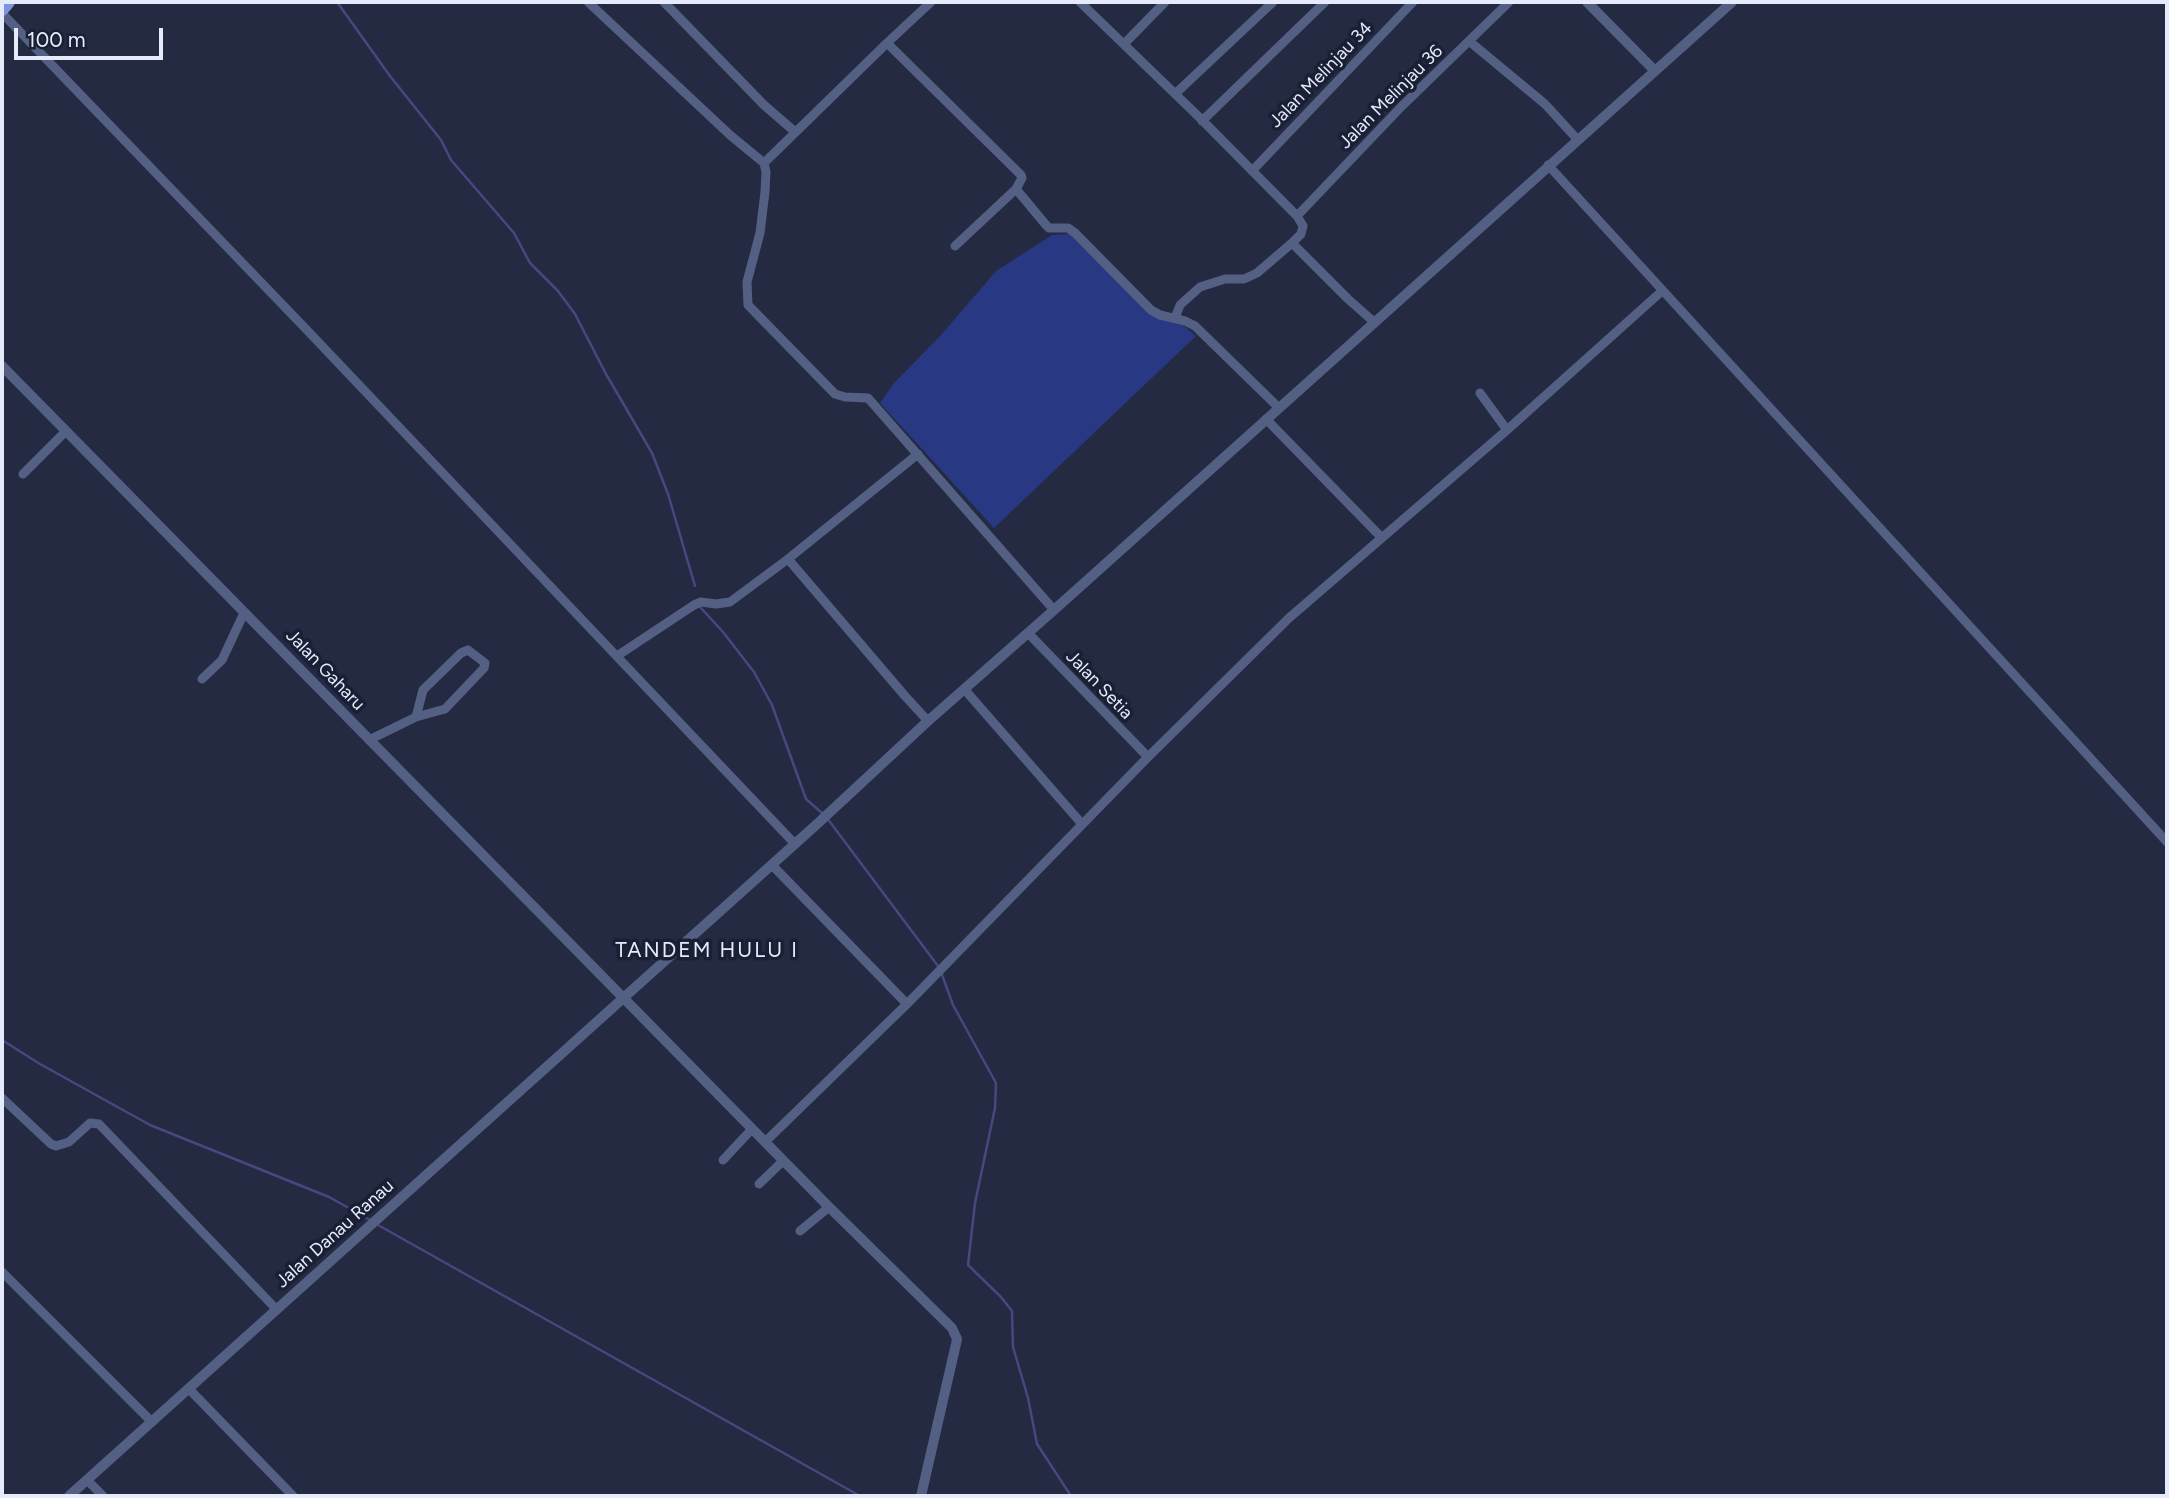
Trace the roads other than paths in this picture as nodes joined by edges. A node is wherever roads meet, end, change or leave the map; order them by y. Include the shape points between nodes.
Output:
1 (8, 2) edge
2 (588, 2) edge
3 (664, 2) edge
4 (931, 2) edge
5 (1165, 2) edge
6 (1273, 2) edge
7 (1325, 2) edge
8 (1509, 2) edge
9 (1587, 2) edge
10 (1732, 2) edge
11 (1087, 4) edge
12 (1409, 4) edge
13 (2, 11) edge
14 (1469, 41) junction
15 (887, 43) junction
16 (1125, 43) junction
17 (1655, 71) junction
18 (1175, 94) junction
19 (1202, 121) junction
20 (794, 131) junction
21 (1577, 139) junction
22 (764, 163) junction
23 (1548, 165) junction
24 (1252, 170) junction
25 (1016, 189) junction
26 (1297, 216) junction
27 (1292, 243) junction
28 (955, 246) dead end
29 (1662, 291) junction
30 (1175, 318) junction
31 (1374, 322) junction
32 (2, 366) edge
33 (1480, 393) dead end
34 (1278, 407) junction
35 (1266, 419) junction
36 (1507, 430) junction
37 (66, 431) junction
38 (918, 454) junction
39 (23, 474) dead end
40 (1382, 538) junction
41 (788, 559) junction
42 (1054, 610) junction
43 (244, 613) junction
44 (1028, 633) junction
45 (617, 656) junction
46 (202, 678) dead end
47 (965, 690) junction
48 (416, 717) junction
49 (928, 720) junction
50 (369, 740) junction
51 (1148, 757) junction
52 (1082, 824) junction
53 (2167, 842) edge
54 (795, 844) junction
55 (772, 864) junction
56 (624, 998) junction
57 (907, 1004) junction
58 (2, 1098) edge
59 (752, 1129) junction
60 (765, 1142) junction
61 (723, 1160) dead end
62 (783, 1161) junction
63 (759, 1184) dead end
64 (829, 1208) junction
65 (800, 1231) dead end
66 (2, 1272) edge
67 (277, 1310) junction
68 (189, 1389) junction
69 (152, 1422) junction
70 (87, 1480) junction
71 (69, 1496) edge
72 (103, 1496) edge
73 (293, 1496) edge
74 (921, 1496) edge

1 - 13 main road
2 - 22 street
3 - 20 street
4 - 15 street
5 - 16 street
6 - 18 street
7 - 19 street
8 - 14 street, Jalan Melinjau 36
9 - 17 street
10 - 17 street, Jalan Danau Ranau
11 - 16 street
12 - 24 street, Jalan Melinjau 34
13 - 45 street
14 - 21 street via 1545,103
14 - 26 street, Jalan Melinjau 36
15 - 20 street
15 - 25 street via 1018,172 1021,178
16 - 18 street
17 - 21 street, Jalan Danau Ranau
18 - 19 street
19 - 24 street
20 - 22 street
21 - 23 street, Jalan Danau Ranau
22 - 38 street via 765,192 747,282 748,305 835,394 868,398
23 - 29 street
23 - 31 street, Jalan Danau Ranau
24 - 26 street
25 - 28 street
25 - 30 street via 1049,228 1068,228 1151,310
26 - 27 street via 1303,230
27 - 30 street via 1250,277 1200,287 1180,305
27 - 31 street
29 - 36 street
29 - 53 street
30 - 34 street via 1195,326
31 - 34 street, Jalan Danau Ranau
32 - 37 street, Jalan Gaharu
33 - 36 street
34 - 35 street, Jalan Danau Ranau
35 - 40 street
35 - 42 street, Jalan Danau Ranau
36 - 40 street
37 - 39 street
37 - 43 street, Jalan Gaharu
38 - 41 street
38 - 42 street
40 - 51 street via 1289,618
41 - 45 street via 730,602 694,605
41 - 49 street
42 - 44 street, Jalan Danau Ranau
43 - 46 street via 222,660
43 - 50 street, Jalan Gaharu
44 - 47 street, Jalan Danau Ranau
44 - 51 street, Jalan Setia
45 - 54 street
47 - 49 street, Jalan Danau Ranau
47 - 52 street
48 - 48 street via 449,706 485,663 468,650 461,653 423,690
48 - 50 street
49 - 54 street, Jalan Danau Ranau
50 - 56 street, Jalan Gaharu
51 - 52 street
52 - 57 street
54 - 55 street, Jalan Danau Ranau
55 - 56 street, Jalan Danau Ranau
55 - 57 street
56 - 59 street, Jalan Gaharu
56 - 67 street, Jalan Danau Ranau
57 - 60 street
58 - 67 street via 56,1146 69,1142 90,1123 99,1124
59 - 60 street, Jalan Gaharu
59 - 61 street
60 - 62 street, Jalan Gaharu
62 - 63 street
62 - 64 street, Jalan Gaharu
64 - 65 street
64 - 74 street, Jalan Gaharu via 955,1333
66 - 69 street
67 - 68 street, Jalan Danau Ranau
68 - 69 street, Jalan Danau Ranau
68 - 73 street
69 - 70 street, Jalan Danau Ranau
70 - 71 street, Jalan Danau Ranau
70 - 72 street

